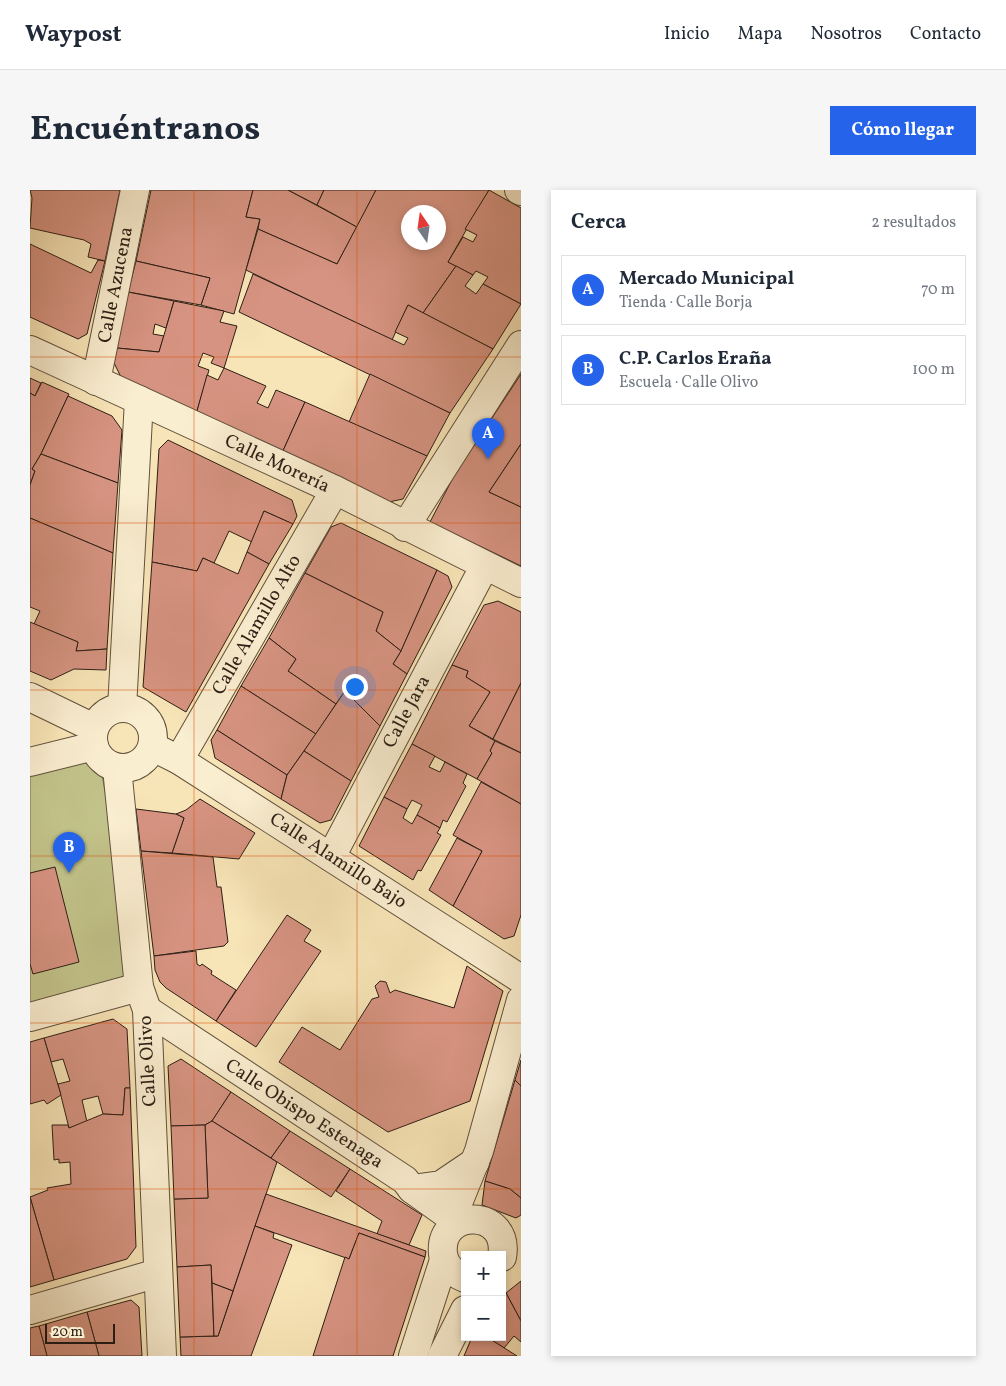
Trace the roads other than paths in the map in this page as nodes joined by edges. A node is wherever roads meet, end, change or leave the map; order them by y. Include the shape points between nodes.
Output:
1 (135, 190) edge
2 (521, 345) edge
3 (30, 350) edge
4 (96, 381) junction
5 (139, 400) junction
6 (335, 490) junction
7 (406, 527) junction
8 (484, 567) junction
9 (521, 583) edge
10 (30, 697) edge
11 (122, 708) junction
12 (94, 737) junction
13 (153, 747) junction
14 (179, 760) junction
15 (30, 762) edge
16 (117, 768) junction
17 (330, 857) junction
18 (521, 979) edge
19 (143, 998) junction
20 (521, 1000) edge
21 (30, 1017) edge
22 (474, 1162) junction
23 (412, 1189) junction
24 (455, 1220) junction
25 (509, 1252) edge
26 (444, 1260) junction
27 (158, 1273) junction
28 (461, 1276) edge
29 (30, 1310) edge
30 (461, 1318) edge
31 (162, 1356) edge
32 (413, 1356) edge
33 (442, 1356) edge

1 - 4 street, Calle Azucena
2 - 7 street
3 - 4 street, Calle Morería
4 - 5 street, Calle Morería
5 - 6 street, Calle Morería
5 - 11 street
6 - 7 street, Calle Morería
6 - 14 street, Calle Alamillo Alto
7 - 8 street, Calle Morería
8 - 9 street, Calle Morería
8 - 17 street, Calle Jara
10 - 12 street
11 - 12 street via 110,710 100,718
11 - 13 street via 136,710 146,718 154,734
12 - 15 street
12 - 16 street via 99,757
13 - 14 street, Calle Alamillo Bajo
13 - 16 street via 147,758 134,767
14 - 17 street, Calle Alamillo Bajo
16 - 19 street, Calle Olivo
17 - 18 street, Calle Alamillo Bajo
19 - 21 street
19 - 23 street, Calle Obispo Estenaga via 404,1180
19 - 27 street, Calle Olivo
20 - 22 street
22 - 23 street via 441,1185
22 - 24 street
23 - 24 street, Calle Obispo Estenaga
24 - 25 street via 477,1219 495,1227
24 - 26 street via 444,1239
26 - 28 street via 454,1273
26 - 32 street
27 - 29 street
27 - 31 street, Calle Olivo
30 - 33 street

